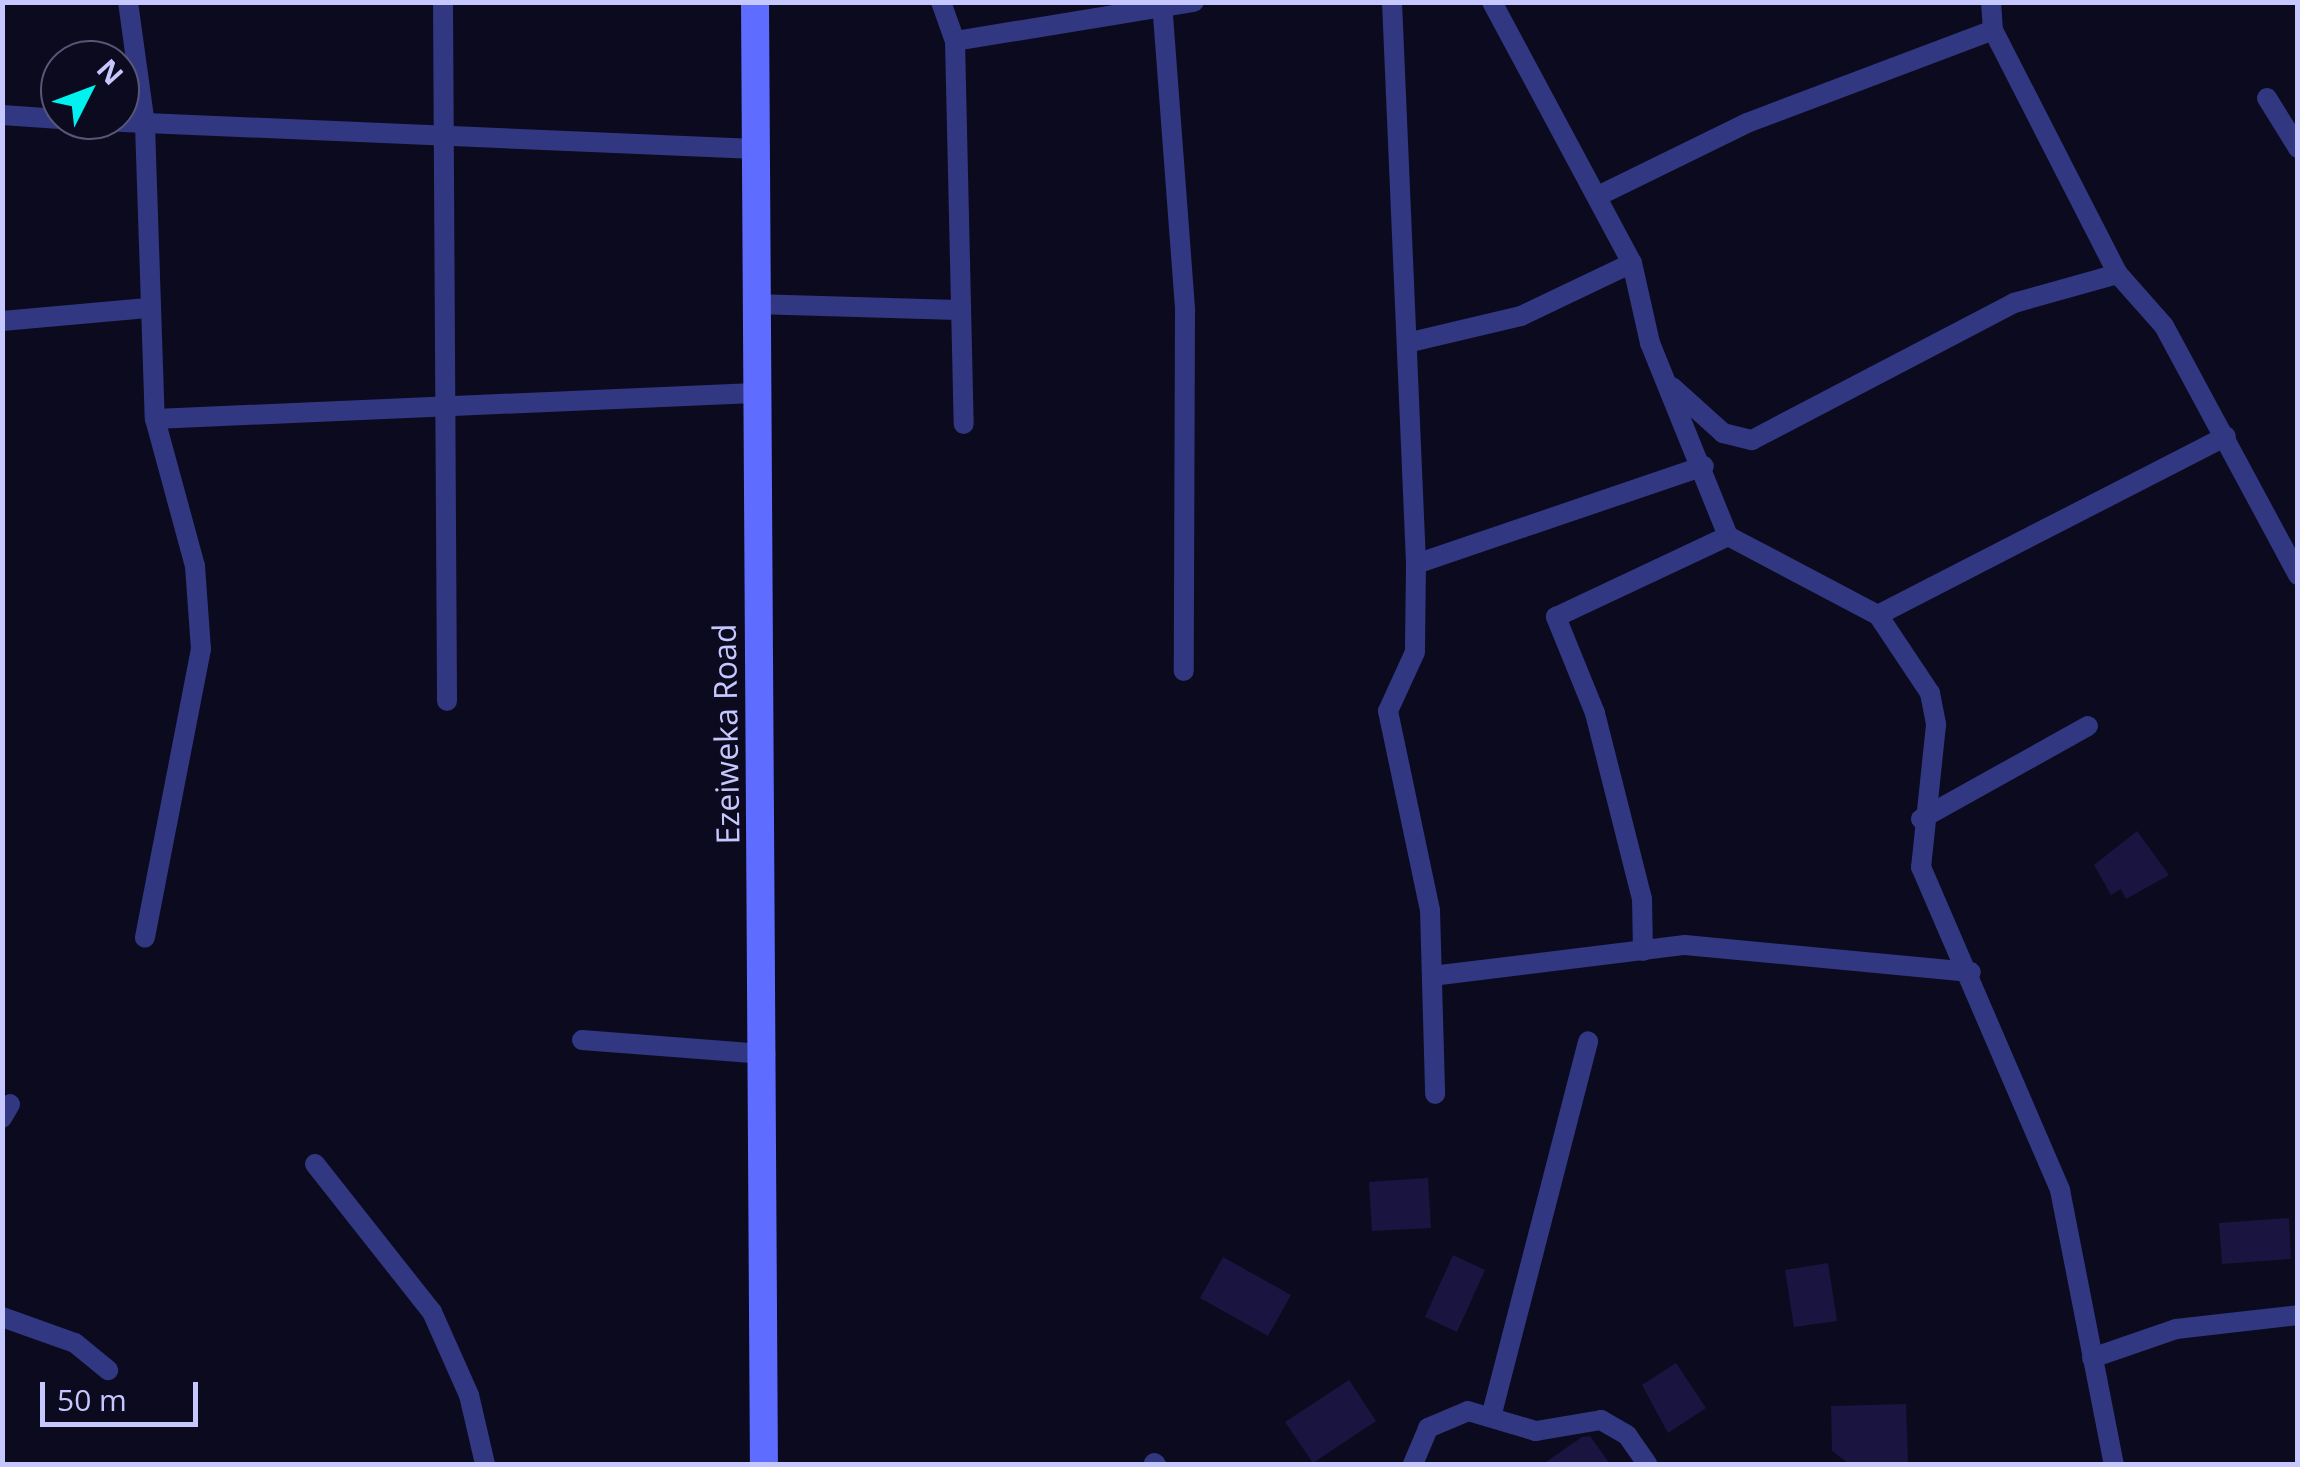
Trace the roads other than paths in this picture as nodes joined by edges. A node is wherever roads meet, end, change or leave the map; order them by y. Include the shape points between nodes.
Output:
1 (128, 2) edge
2 (443, 2) edge
3 (755, 2) edge
4 (1194, 2) edge
5 (1392, 2) edge
6 (1492, 2) edge
7 (1991, 2) edge
8 (945, 4) edge
9 (1162, 5) edge
10 (1993, 30) junction
11 (955, 41) junction
12 (2266, 98) dead end
13 (2, 115) edge
14 (40, 118) edge
15 (140, 124) edge
16 (145, 124) junction
17 (447, 136) junction
18 (2298, 148) edge
19 (755, 149) junction
20 (1598, 196) junction
21 (1632, 262) junction
22 (2118, 274) junction
23 (754, 304) junction
24 (147, 308) junction
25 (958, 310) junction
26 (2, 321) edge
27 (1411, 342) junction
28 (1663, 379) junction
29 (754, 393) junction
30 (450, 401) junction
31 (155, 419) junction
32 (964, 424) dead end
33 (2226, 436) junction
34 (1704, 466) junction
35 (1728, 536) junction
36 (1416, 564) junction
37 (2298, 575) edge
38 (1878, 615) junction
39 (1184, 671) dead end
40 (448, 701) dead end
41 (2088, 726) dead end
42 (1922, 819) junction
43 (145, 938) dead end
44 (1644, 950) junction
45 (1971, 972) junction
46 (1432, 976) junction
47 (582, 1040) dead end
48 (1588, 1041) dead end
49 (765, 1054) junction
50 (1435, 1094) dead end
51 (315, 1164) dead end
52 (2298, 1316) edge
53 (2, 1317) edge
54 (2092, 1358) junction
55 (108, 1370) dead end
56 (1491, 1417) junction
57 (485, 1464) edge
58 (764, 1464) edge
59 (1412, 1464) edge
60 (1647, 1464) edge
61 (2114, 1464) edge

1 - 16 street
2 - 17 street
3 - 19 main road, Ezeiweka Road
4 - 9 street
5 - 27 street
6 - 20 street
7 - 10 street
8 - 11 street
9 - 11 street
9 - 39 street via 1185,310
10 - 20 street via 1747,123
10 - 22 street
11 - 25 street
12 - 18 street
13 - 14 street
15 - 16 street
16 - 17 street
16 - 24 street
17 - 19 street
17 - 30 street
19 - 23 main road, Ezeiweka Road
20 - 21 street
21 - 27 street via 1521,316
21 - 28 street
22 - 28 street via 2014,303 1752,440 1723,433
22 - 33 street via 2164,326
23 - 25 street
23 - 29 main road, Ezeiweka Road
24 - 26 street
24 - 31 street
25 - 32 street
27 - 36 street
28 - 34 street
29 - 30 street
29 - 49 main road, Ezeiweka Road
30 - 31 street
30 - 40 street
31 - 43 street via 195,566 201,649
33 - 37 street
33 - 38 street
34 - 35 street
34 - 36 street
35 - 38 street
35 - 44 street via 1556,617 1595,713 1642,898
36 - 46 street via 1413,662 1388,711 1424,870
38 - 42 street via 1930,693 1936,725
41 - 42 street
42 - 45 street via 1922,867
44 - 45 street via 1685,945
44 - 46 street
45 - 54 street via 2060,1190
46 - 50 street
47 - 49 street
48 - 56 street
49 - 58 main road, Ezeiweka Road
51 - 57 street via 397,1257 432,1312 469,1396
52 - 54 street via 2176,1329
53 - 55 street via 75,1343
54 - 61 street
56 - 59 street via 1448,1413 1428,1428
56 - 60 street via 1536,1431 1601,1420 1627,1435

